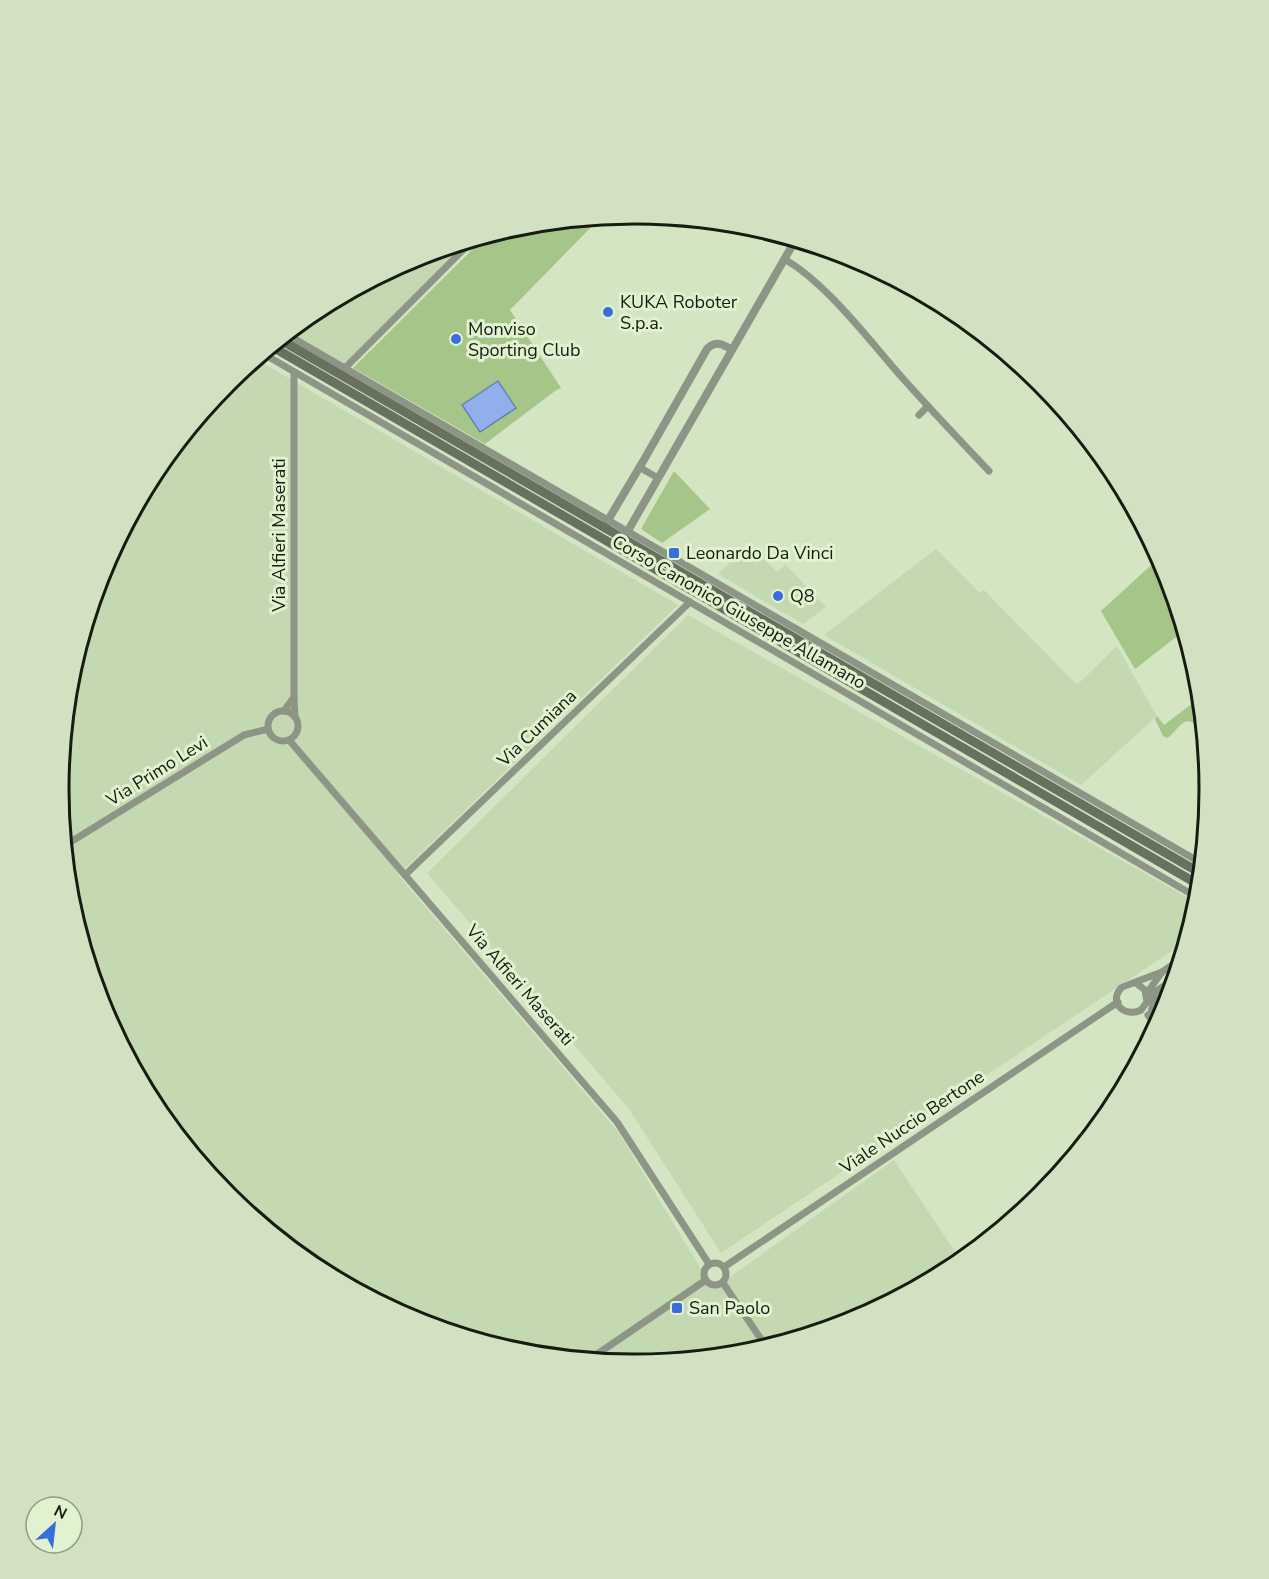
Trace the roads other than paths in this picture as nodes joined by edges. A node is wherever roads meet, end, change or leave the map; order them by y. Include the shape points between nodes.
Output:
1 (792, 246) edge
2 (462, 251) edge
3 (784, 259) junction
4 (294, 338) edge
5 (287, 343) edge
6 (279, 350) edge
7 (732, 350) junction
8 (270, 358) edge
9 (345, 368) junction
10 (294, 372) junction
11 (928, 406) junction
12 (920, 416) dead end
13 (639, 467) junction
14 (989, 471) dead end
15 (658, 478) junction
16 (606, 523) junction
17 (626, 535) junction
18 (618, 548) junction
19 (613, 558) junction
20 (690, 602) junction
21 (294, 697) junction
22 (284, 711) junction
23 (295, 717) junction
24 (268, 729) junction
25 (289, 740) junction
26 (72, 841) edge
27 (1195, 860) edge
28 (1194, 869) edge
29 (405, 875) junction
30 (1192, 881) edge
31 (1190, 893) edge
32 (1172, 965) edge
33 (1162, 972) junction
34 (1136, 983) junction
35 (1165, 985) edge
36 (1156, 991) junction
37 (1147, 995) junction
38 (1118, 1002) junction
39 (1144, 1008) junction
40 (1150, 1017) joint
41 (709, 1264) junction
42 (724, 1266) junction
43 (706, 1280) junction
44 (723, 1283) junction
45 (762, 1340) edge
46 (597, 1354) edge

1 - 3 street
2 - 9 street
3 - 7 street
3 - 11 street via 837,303
4 - 9 street, Corso Canonico Giuseppe Allamano
5 - 16 main road, Corso Canonico Giuseppe Allamano
6 - 18 main road, Corso Canonico Giuseppe Allamano
7 - 13 street via 718,343 707,349
7 - 15 street
8 - 10 street, Corso Canonico Giuseppe Allamano
9 - 16 street, Corso Canonico Giuseppe Allamano
10 - 19 street, Corso Canonico Giuseppe Allamano
10 - 21 street, Via Alfieri Maserati
11 - 12 street
11 - 14 street
13 - 15 street
13 - 16 street
15 - 17 street
16 - 17 main road, Corso Canonico Giuseppe Allamano
17 - 18 street
17 - 27 street, Corso Canonico Giuseppe Allamano
17 - 28 main road, Corso Canonico Giuseppe Allamano
18 - 19 street
18 - 30 main road, Corso Canonico Giuseppe Allamano
19 - 20 street, Corso Canonico Giuseppe Allamano
20 - 29 street, Via Cumiana
20 - 31 street, Corso Canonico Giuseppe Allamano
21 - 22 street
21 - 23 street, Via Alfieri Maserati
22 - 23 street
22 - 24 street via 269,718
23 - 25 street via 297,730
24 - 25 street via 277,740
24 - 26 street, Via Primo Levi via 244,735
25 - 29 street, Via Alfieri Maserati
29 - 41 street, Via Alfieri Maserati via 617,1122
32 - 33 street, Viale Nuccio Bertone
33 - 34 street, Viale Nuccio Bertone
33 - 37 street, Viale Nuccio Bertone
34 - 37 street
34 - 38 street, Viale Nuccio Bertone via 1123,986
35 - 36 street
36 - 37 street
36 - 40 street
37 - 39 street, Viale Nuccio Bertone
38 - 39 street via 1121,1009 1130,1013
38 - 42 street, Viale Nuccio Bertone
39 - 40 street
41 - 42 street
41 - 43 street
42 - 44 street via 727,1277
43 - 44 street via 712,1285
43 - 46 street
44 - 45 street

